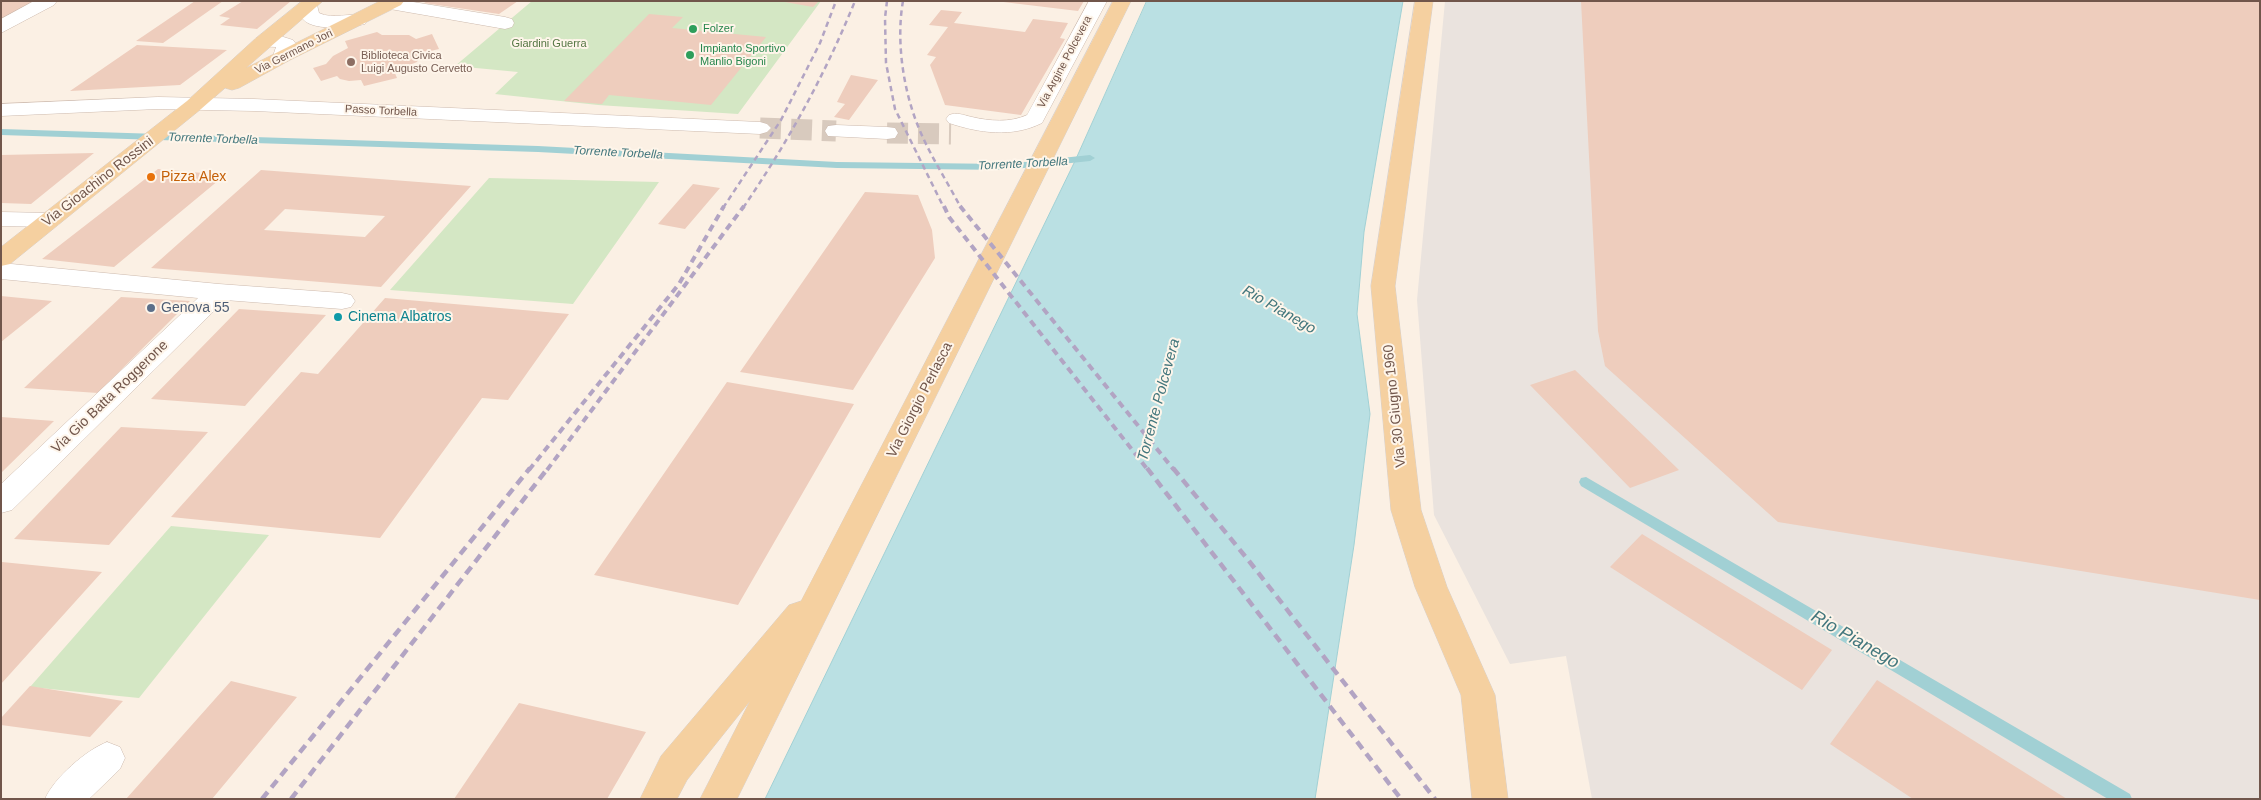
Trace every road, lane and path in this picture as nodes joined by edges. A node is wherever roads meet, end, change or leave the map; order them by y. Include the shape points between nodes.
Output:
1 (48, 1) edge
2 (1098, 1) edge
3 (1122, 1) edge
4 (1424, 1) edge
5 (312, 3) edge
6 (393, 3) edge
7 (358, 20) junction
8 (505, 23) dead end
9 (1, 27) edge
10 (263, 42) junction
11 (283, 56) junction
12 (190, 108) junction
13 (1, 110) edge
14 (890, 125) tunnel mouth
15 (960, 126) tunnel mouth
16 (760, 128) tunnel mouth
17 (836, 131) tunnel mouth
18 (1, 219) edge
19 (50, 220) junction
20 (1, 259) edge
21 (1, 271) edge
22 (219, 292) junction
23 (342, 301) dead end
24 (1, 502) edge
25 (834, 572) junction
26 (108, 758) dead end
27 (666, 784) edge
28 (63, 799) edge
29 (718, 799) edge
30 (1490, 799) edge

1 - 9 street
2 - 15 street, Via Argine Polcevera via 1035,119 1014,125
3 - 25 main road, Via Giorgio Perlasca
4 - 30 main road, Via 30 Giugno 1960 via 1383,286 1406,510 1431,587 1478,694
5 - 7 street via 310,16 318,21
5 - 10 main road
6 - 7 main road, Via Germano Jori
6 - 8 street
7 - 11 main road, Via Germano Jori
10 - 11 street via 286,44
10 - 12 main road
11 - 12 main road, Via Germano Jori
12 - 13 street, Passo Torbella via 158,103
12 - 16 street, Passo Torbella via 254,105
12 - 19 main road, Via Gioachino Rossini
14 - 17 street via 858,132
18 - 19 street
19 - 20 main road, Via Gioachino Rossini
21 - 22 street
22 - 23 street
22 - 24 street, Via Gio Batta Roggerone
25 - 27 main road
25 - 29 main road, Via Giorgio Perlasca
26 - 28 street

